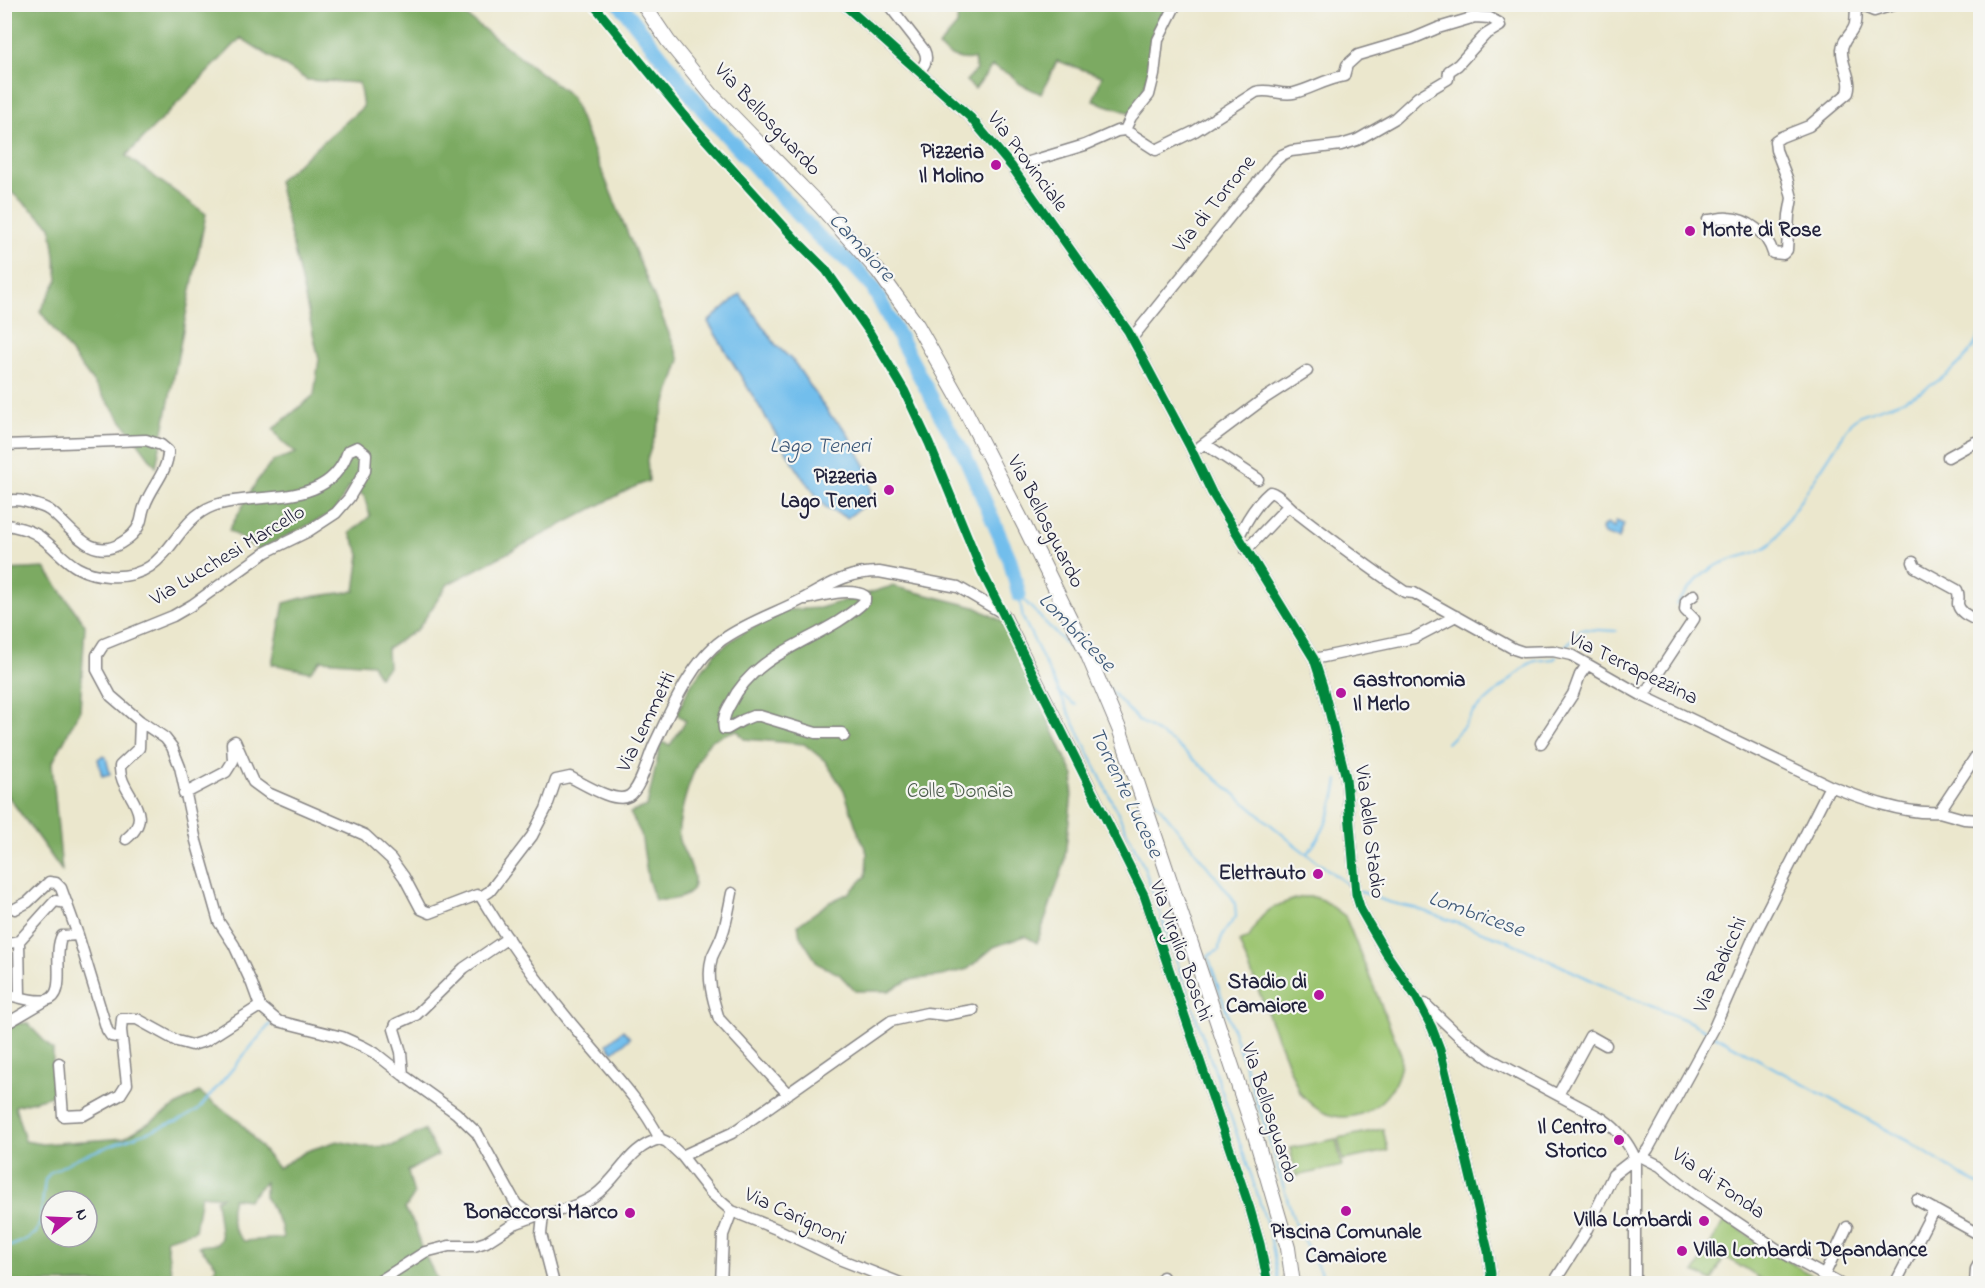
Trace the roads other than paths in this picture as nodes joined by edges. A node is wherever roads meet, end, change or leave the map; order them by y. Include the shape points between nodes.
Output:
1 (643, 4) edge
2 (843, 4) edge
3 (888, 4) edge
4 (1176, 4) edge
5 (1857, 4) edge
6 (1896, 4) edge
7 (920, 70) junction
8 (1125, 130) junction
9 (1012, 167) junction
10 (1708, 220) dead end
11 (1132, 338) junction
12 (1307, 371) dead end
13 (1980, 442) edge
14 (1204, 444) junction
15 (4, 445) edge
16 (1193, 452) junction
17 (1948, 457) dead end
18 (1258, 479) dead end
19 (4, 502) edge
20 (1288, 506) junction
21 (4, 524) edge
22 (1239, 536) junction
23 (1246, 550) junction
24 (1913, 562) dead end
25 (1694, 595) dead end
26 (800, 601) junction
27 (1004, 614) joint
28 (1456, 616) junction
29 (1980, 622) edge
30 (1314, 659) junction
31 (1587, 665) junction
32 (1643, 696) junction
33 (140, 721) junction
34 (844, 736) dead end
35 (1541, 743) dead end
36 (1980, 750) edge
37 (1830, 786) junction
38 (184, 794) junction
39 (1933, 812) junction
40 (1980, 820) edge
41 (126, 839) dead end
42 (732, 893) dead end
43 (481, 897) junction
44 (68, 903) junction
45 (15, 909) dead end
46 (78, 935) junction
47 (508, 938) junction
48 (19, 940) junction
49 (4, 945) edge
50 (4, 994) edge
51 (20, 996) junction
52 (1416, 997) junction
53 (48, 1000) junction
54 (260, 1006) junction
55 (973, 1010) dead end
56 (4, 1025) edge
57 (1460, 1037) junction
58 (122, 1038) junction
59 (1606, 1045) dead end
60 (1440, 1049) junction
61 (59, 1063) dead end
62 (403, 1075) junction
63 (788, 1094) junction
64 (1558, 1095) junction
65 (660, 1139) junction
66 (682, 1156) junction
67 (1638, 1157) junction
68 (1917, 1200) dead end
69 (1934, 1209) junction
70 (732, 1211) junction
71 (538, 1216) junction
72 (1847, 1227) dead end
73 (1980, 1235) edge
74 (1980, 1262) edge
75 (1824, 1276) junction
76 (375, 1284) edge
77 (554, 1284) edge
78 (721, 1284) edge
79 (903, 1284) edge
80 (1268, 1284) edge
81 (1293, 1284) edge
82 (1490, 1284) edge
83 (1553, 1284) edge
84 (1635, 1284) edge
85 (1840, 1284) edge
86 (1895, 1284) edge
87 (1975, 1284) edge

1 - 81 main road, Via Bellosguardo via 712,95 878,271 917,325 970,419 1088,653 1120,731 1254,1132 1288,1248
2 - 7 street, Via Provinciale
3 - 7 street via 927,56
4 - 8 street via 1158,40 1149,95
5 - 6 street via 1874,12
5 - 10 street via 1855,24 1842,51 1848,70 1848,93 1809,126 1775,141 1792,198 1787,250 1783,254 1773,253 1759,230 1740,221
7 - 9 street, Via Provinciale via 970,117
8 - 9 street via 1086,146
8 - 11 street, Via di Torrone via 1156,150 1188,135 1256,92 1294,93 1344,76 1347,65 1358,55 1482,16 1500,26 1485,35 1449,71 1448,79 1418,97 1394,119 1357,140 1282,155
9 - 11 street, Via Provinciale
11 - 16 street, Via dello Stadio
12 - 14 street
13 - 17 street
14 - 16 street
14 - 18 street
15 - 19 street via 146,440 168,451 168,460 144,507 140,524 133,535 114,547 96,548 79,540 46,508 21,500
16 - 22 street, Via dello Stadio via 1212,493
20 - 22 street, Via Terrapezzina via 1270,492
20 - 23 street
20 - 28 street, Via Terrapezzina via 1406,592
21 - 33 street, Via Lucchesi Marcello via 38,535 72,565 87,572 132,575 157,561 202,511 235,501 302,493 334,475 348,451 357,447 366,454 365,471 336,513 266,552 173,616 104,644 97,656 97,670 104,685
22 - 23 street, Via dello Stadio
23 - 30 street, Via dello Stadio
24 - 29 street via 1958,590 1961,612
25 - 32 street via 1686,601 1685,610 1694,618
26 - 27 street, Via Lemmetti via 841,578 879,572 958,587
26 - 34 street via 840,593 866,596 841,620 762,666 735,694 725,713 724,729 760,716 816,733
26 - 43 street, Via Lemmetti via 737,631 704,658 656,740 641,782 628,797 613,797 570,777 556,780 532,836 490,891
27 - 80 street, Via Virgilio Boschi via 1144,895 1250,1209
28 - 30 street via 1414,638
28 - 31 street, Via Terrapezzina via 1514,650 1566,653
30 - 52 street, Via dello Stadio via 1346,778 1356,894 1374,934
31 - 32 street, Via Terrapezzina
31 - 35 street
32 - 37 street, Via Terrapezzina
33 - 38 street, Via Lucchesi Marcello via 172,747
33 - 41 street via 139,748 120,766 119,775 133,798 139,820
36 - 39 street
37 - 39 street, Via Terrapezzina via 1872,800
37 - 67 street, Via Radicchi via 1756,932 1706,1044 1648,1149
38 - 43 street via 226,772 233,761 235,741 253,782 268,793 365,835 391,859 420,909 430,913 477,895
38 - 54 street, Via Lucchesi Marcello via 219,922 234,945
39 - 40 street, Via Terrapezzina
42 - 63 street via 710,969 715,1007 719,1018
43 - 47 street
44 - 45 street via 57,883 49,882
44 - 46 street
44 - 48 street via 55,901
46 - 53 street via 62,936 58,943 59,988
46 - 58 street via 107,1030 111,1036
47 - 62 street via 464,968 416,1015 396,1024
47 - 65 street via 567,1018 645,1112
48 - 49 street
48 - 51 street
50 - 51 street
51 - 53 street
52 - 57 street
52 - 60 street, Via dello Stadio
53 - 56 street
54 - 58 street via 192,1045 137,1020 122,1018
54 - 62 street via 278,1021 362,1046
55 - 63 street via 945,1015 927,1013 891,1022
57 - 60 street via 1447,1041
57 - 64 street via 1490,1059
58 - 61 street via 127,1084 120,1095 84,1115 63,1116
59 - 64 street via 1590,1036
60 - 82 street, Via dello Stadio via 1488,1251
62 - 71 street via 477,1133 516,1204
63 - 66 street via 732,1133
64 - 67 street via 1612,1125
65 - 66 street, Via Carignoni
65 - 71 street via 639,1148 596,1195
66 - 70 street, Via Carignoni via 711,1194
67 - 75 street, Via di Fonda via 1660,1166 1778,1250
67 - 83 street via 1613,1175 1584,1236
67 - 84 street
68 - 69 street
69 - 73 street
69 - 86 street
70 - 78 street via 723,1235
70 - 79 street, Via Carignoni
71 - 76 street via 474,1246 449,1246 425,1252
71 - 77 street
72 - 75 street
74 - 87 street
75 - 85 street, Via di Fonda

